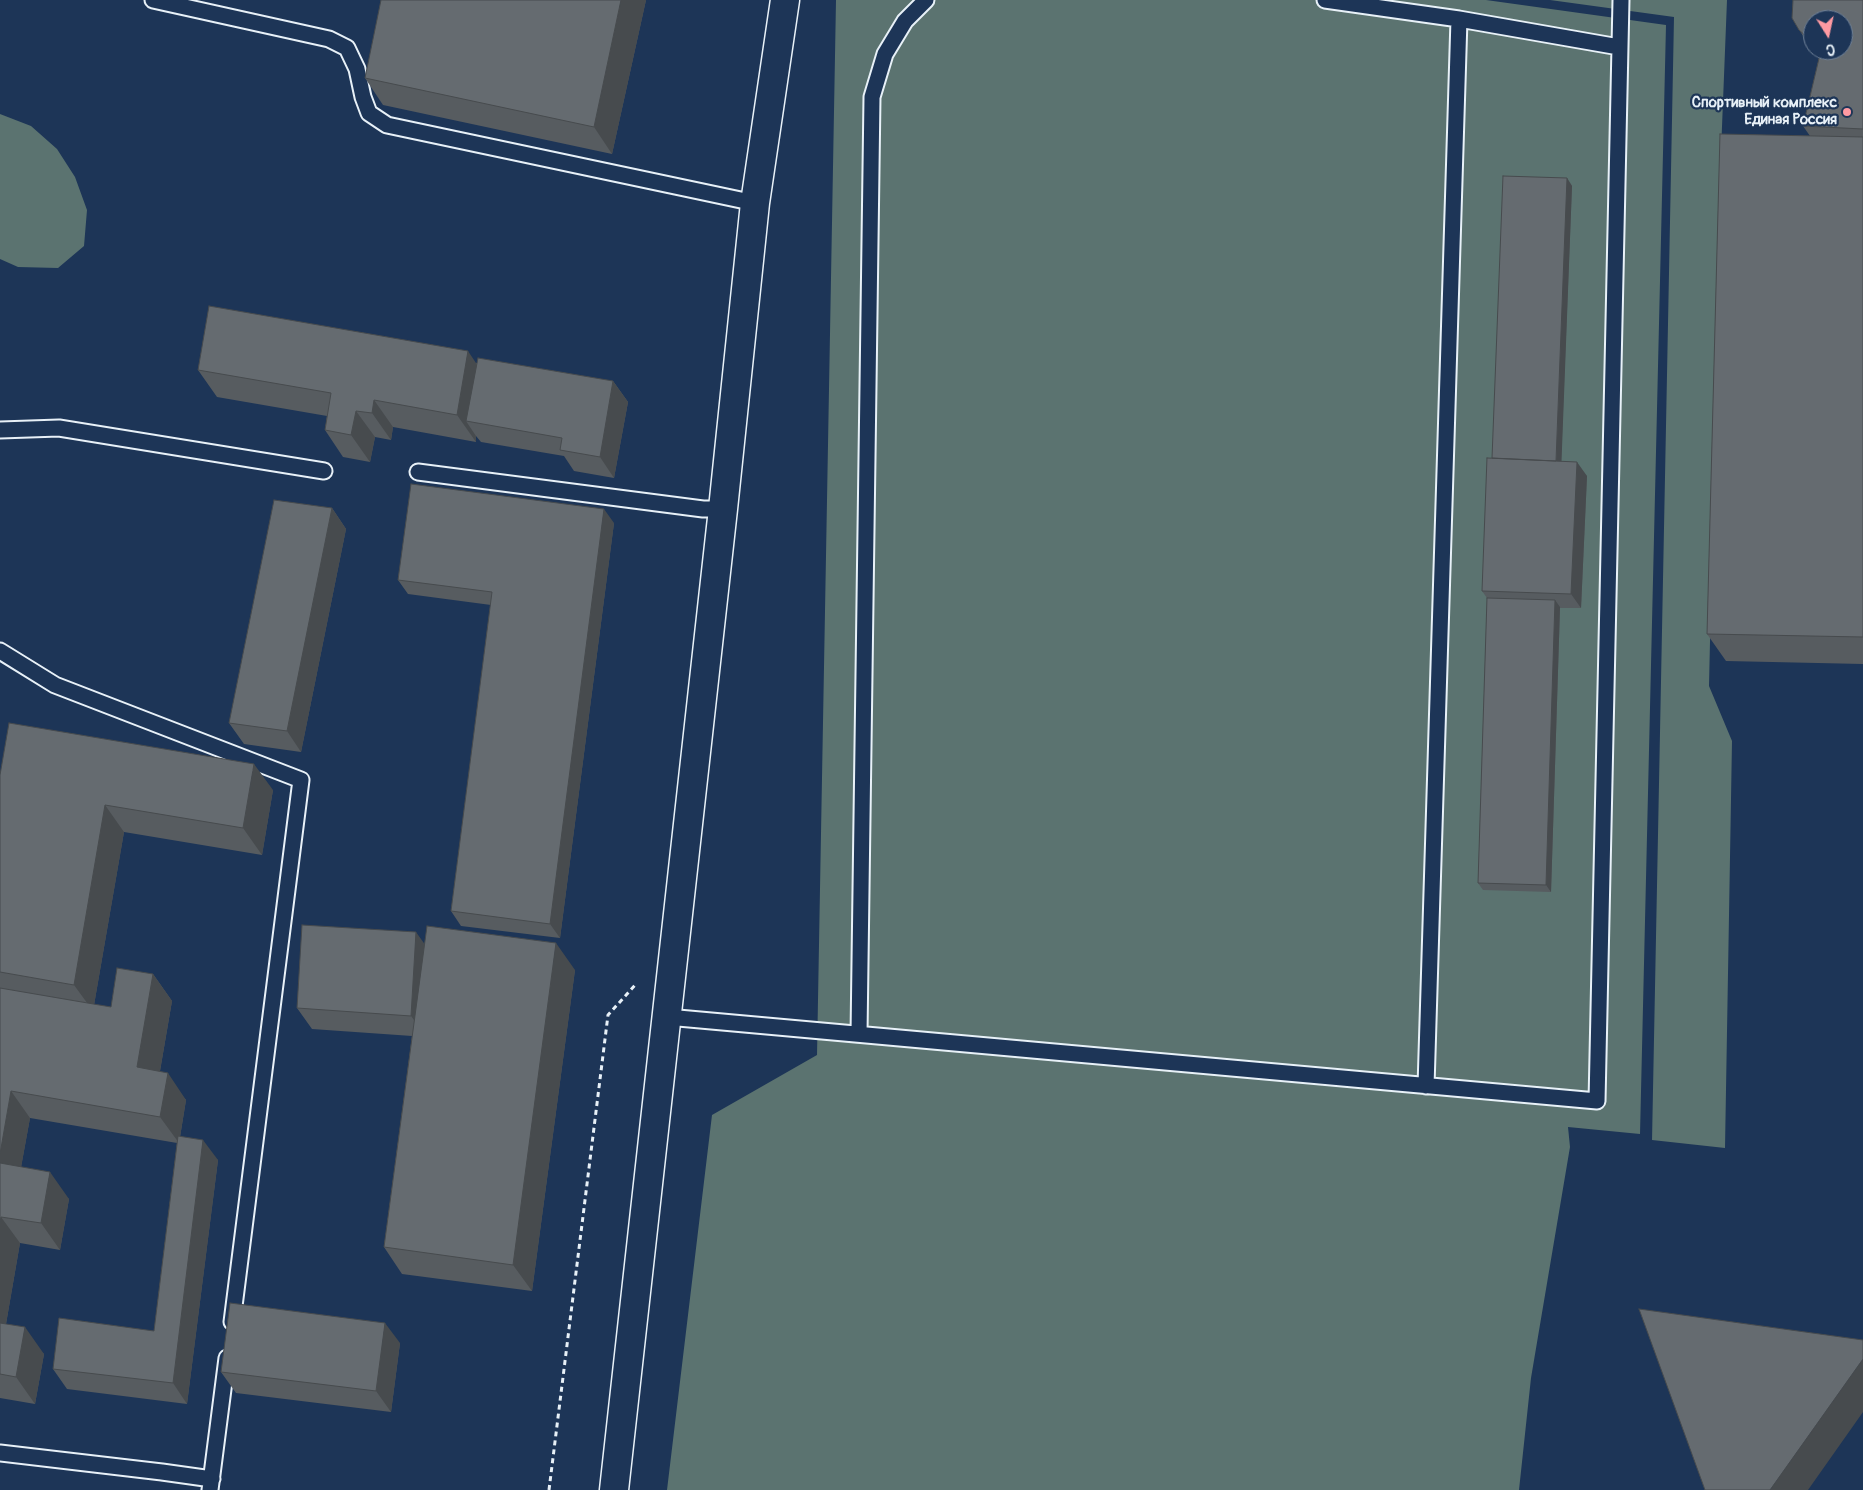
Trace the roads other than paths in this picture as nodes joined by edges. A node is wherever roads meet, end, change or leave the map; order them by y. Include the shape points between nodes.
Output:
1 (153, 0) edge
2 (784, 0) edge
3 (926, 0) edge
4 (1325, 0) edge
5 (1621, 0) edge
6 (1459, 19) junction
7 (1619, 47) junction
8 (755, 203) junction
9 (0, 430) edge
10 (324, 471) dead end
11 (418, 472) dead end
12 (723, 509) junction
13 (0, 651) edge
14 (667, 1017) junction
15 (859, 1034) junction
16 (1426, 1086) junction
17 (0, 1453) edge
18 (211, 1485) edge
19 (614, 1490) edge

1 - 8 lane via 329,39 347,48 357,69 369,113 387,125
2 - 8 street
3 - 15 lane via 905,21 885,54 872,97
4 - 6 lane
5 - 7 lane
6 - 7 lane
6 - 16 lane
7 - 16 lane via 1597,1101
8 - 12 street
9 - 10 lane via 60,428
11 - 12 lane
12 - 14 street
13 - 18 lane via 55,685 301,780
14 - 15 lane
14 - 19 street
15 - 16 lane
17 - 18 lane via 162,1472

